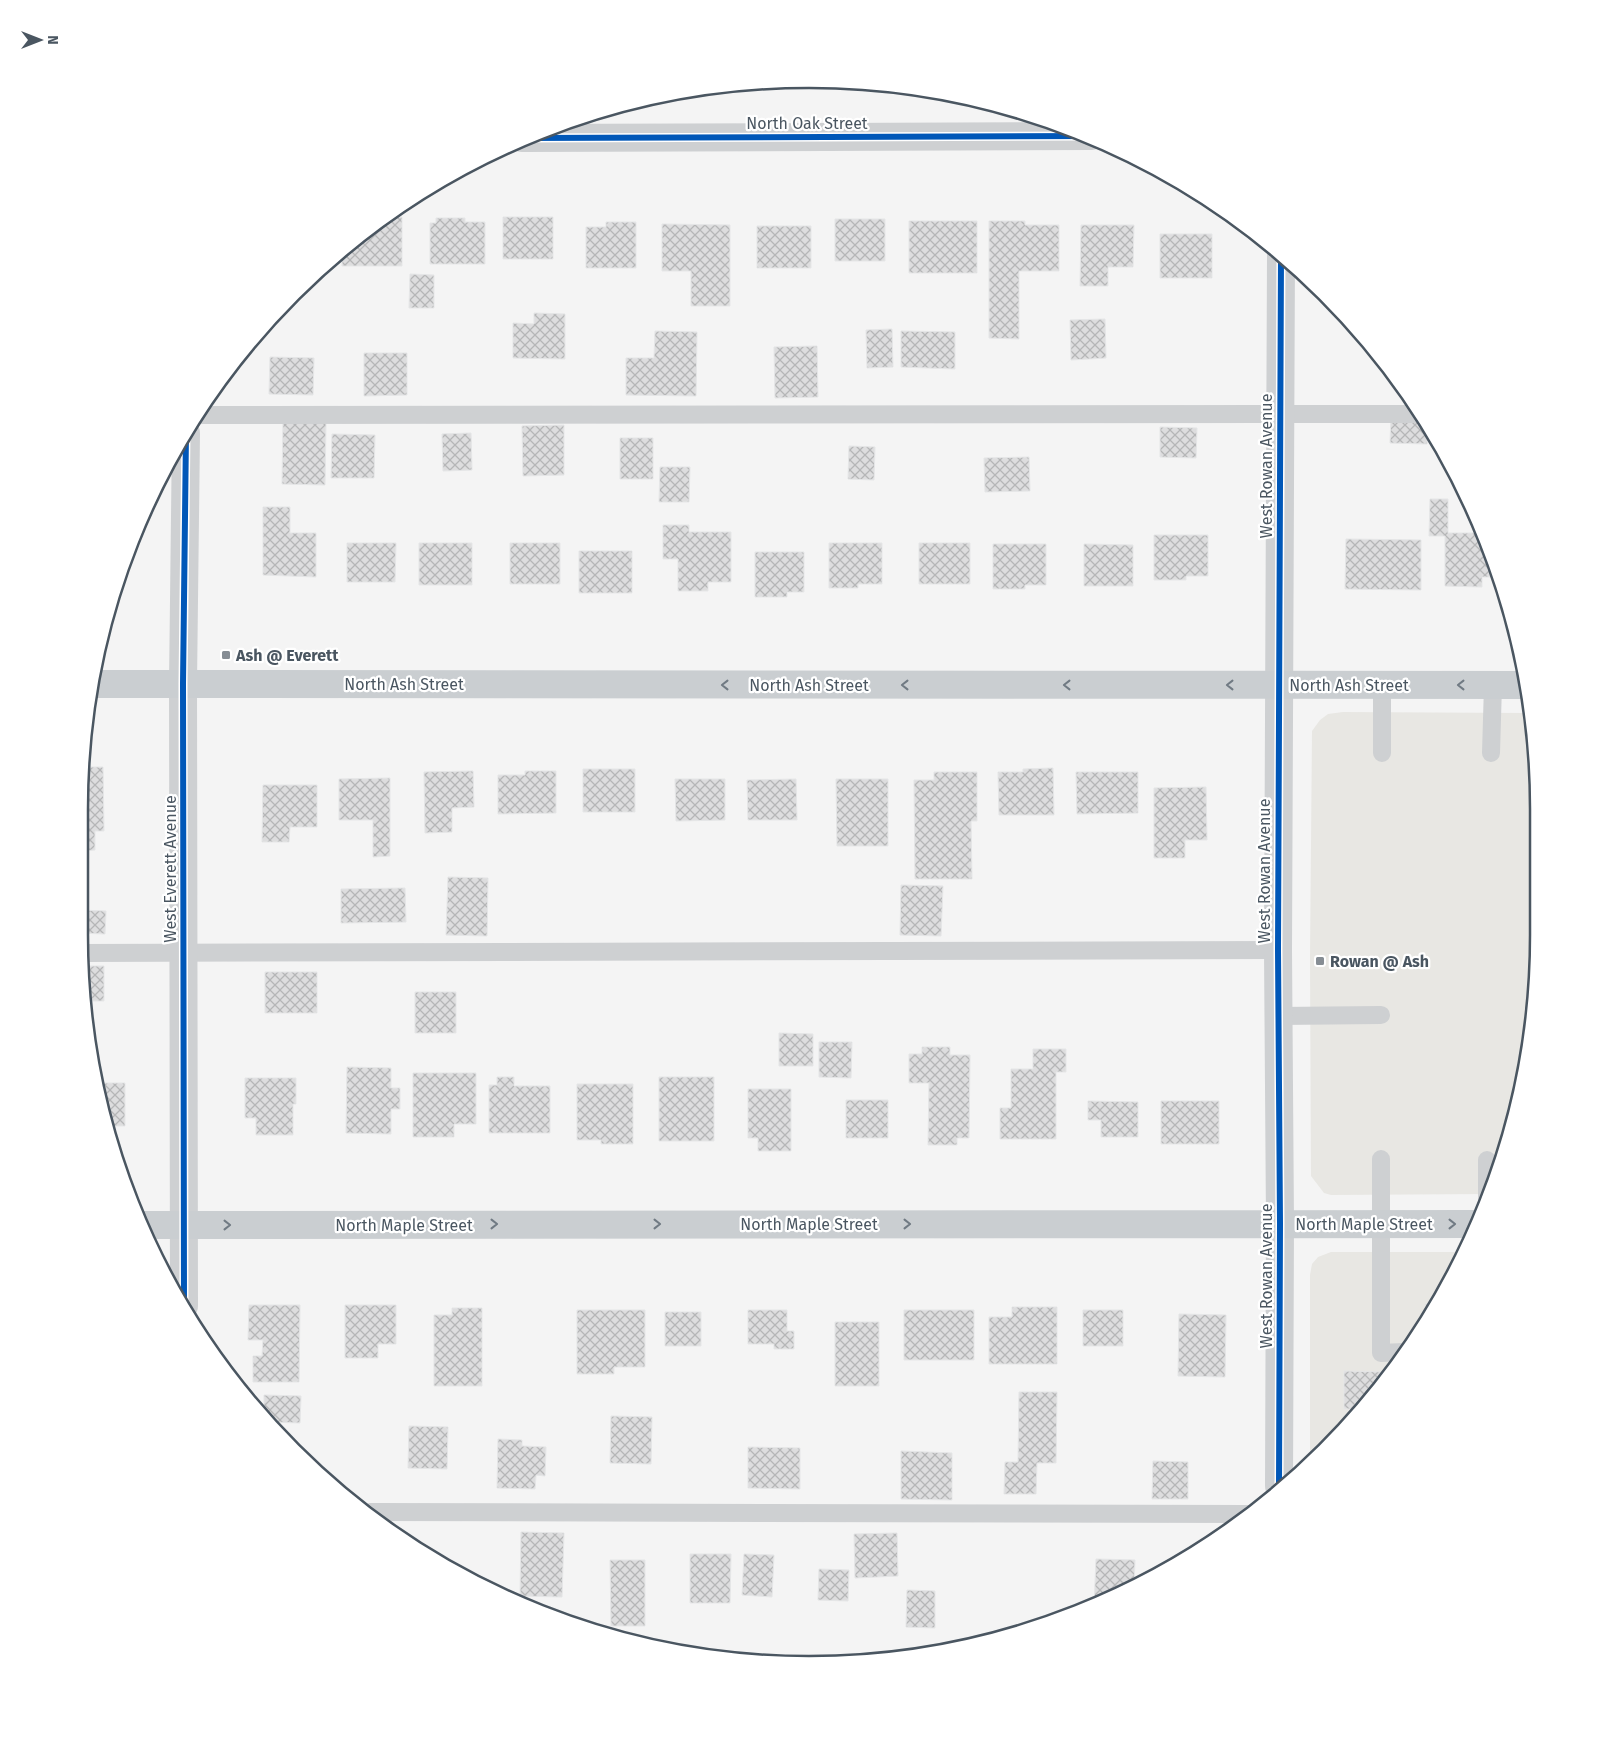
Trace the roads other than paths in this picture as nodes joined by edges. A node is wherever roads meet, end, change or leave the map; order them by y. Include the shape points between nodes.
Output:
1 (1069, 136) edge
2 (544, 138) edge
3 (1281, 264) edge
4 (1413, 414) edge
5 (205, 415) edge
6 (1280, 415) junction
7 (186, 445) edge
8 (99, 684) edge
9 (183, 684) junction
10 (1279, 685) junction
11 (1382, 685) junction
12 (1493, 685) junction
13 (1520, 685) edge
14 (1382, 753) dead end
15 (1492, 753) dead end
16 (1278, 950) junction
17 (88, 953) edge
18 (183, 953) junction
19 (1382, 1015) dead end
20 (1279, 1016) junction
21 (1382, 1159) dead end
22 (1487, 1160) dead end
23 (1487, 1181) edge
24 (1280, 1223) junction
25 (1382, 1224) junction
26 (1470, 1224) edge
27 (149, 1225) edge
28 (184, 1225) junction
29 (184, 1296) edge
30 (1397, 1352) edge
31 (1279, 1482) edge
32 (377, 1512) edge
33 (1239, 1514) edge

1 - 2 street, North Oak Street
3 - 6 street, West Rowan Avenue
4 - 6 lane
5 - 6 lane
6 - 10 street, West Rowan Avenue
7 - 9 street, West Everett Avenue
8 - 9 main road, North Ash Street
10 -> 9 main road, North Ash Street
9 - 18 street, West Everett Avenue
10 - 11 main road, North Ash Street
10 - 16 street, West Rowan Avenue
12 -> 11 main road, North Ash Street
11 - 14 lane
12 - 13 main road, North Ash Street
12 - 15 lane
16 - 18 lane
16 - 20 street, West Rowan Avenue
17 - 18 lane
18 - 28 street, West Everett Avenue
19 - 20 lane
20 - 24 street, West Rowan Avenue
21 - 25 lane
22 - 23 lane
24 - 25 main road, North Maple Street
28 -> 24 main road, North Maple Street
24 - 31 street, West Rowan Avenue
25 -> 26 main road, North Maple Street
25 - 30 lane via 1382,1353
27 - 28 main road, North Maple Street
28 - 29 street, West Everett Avenue
32 - 33 lane

